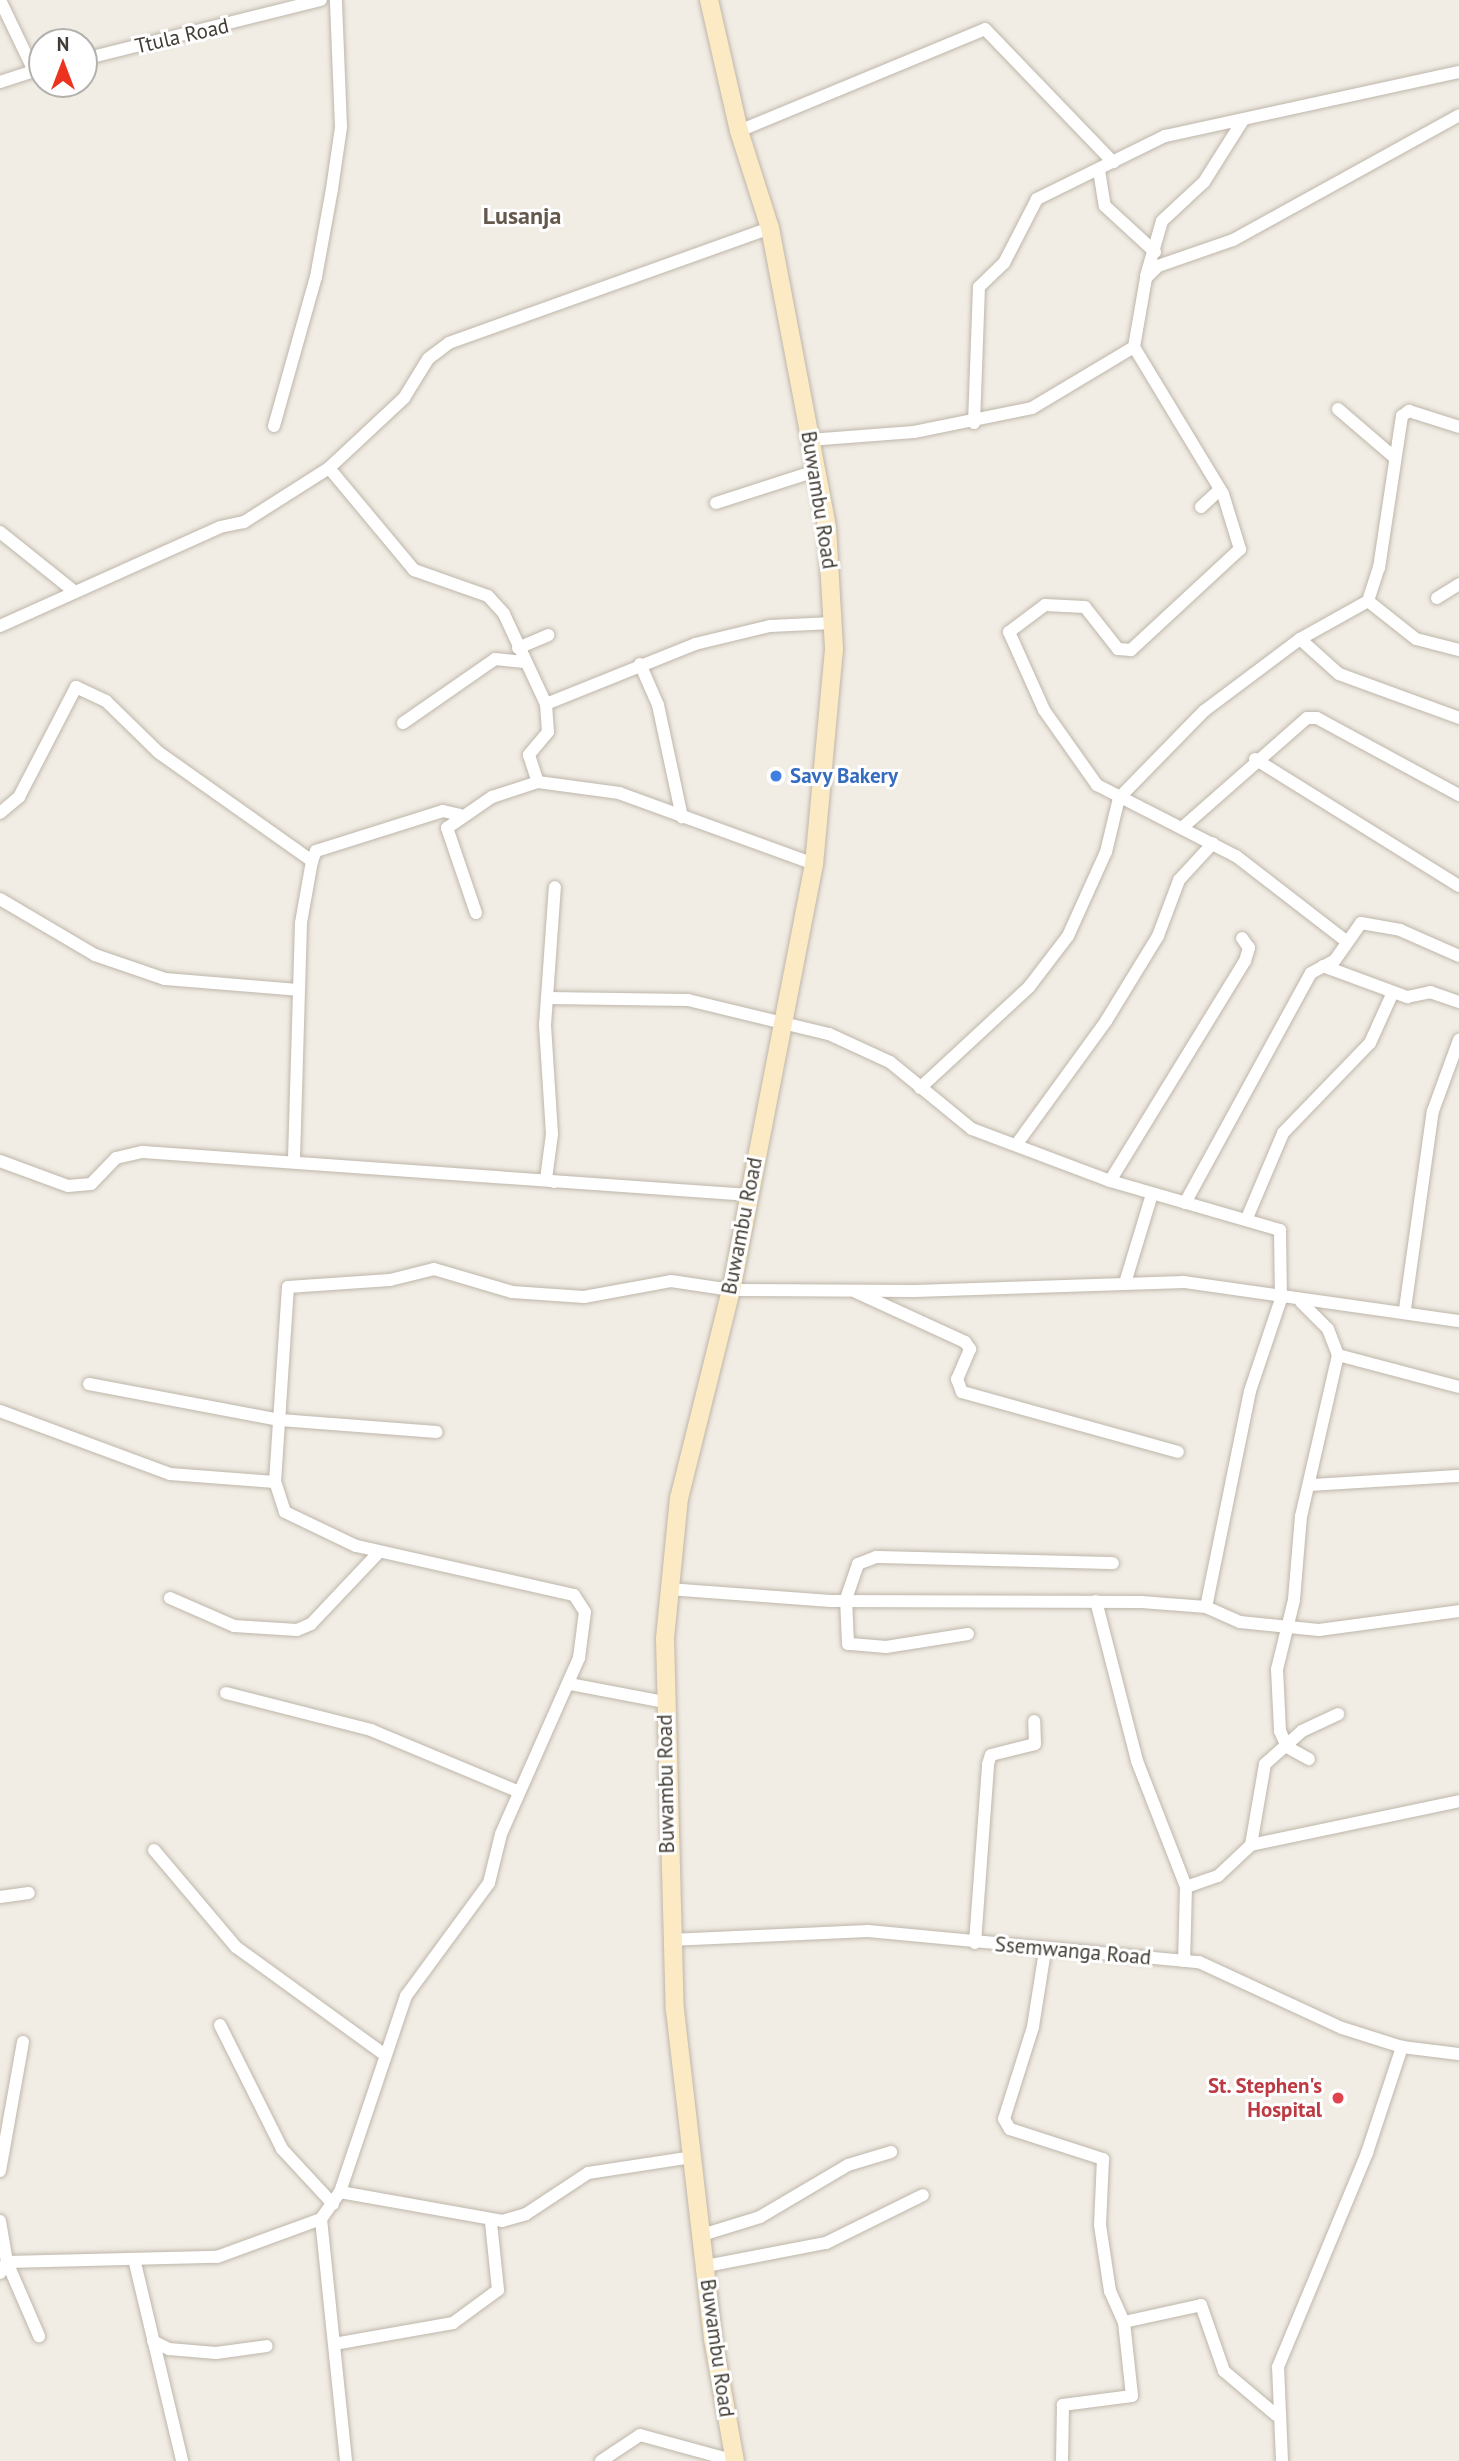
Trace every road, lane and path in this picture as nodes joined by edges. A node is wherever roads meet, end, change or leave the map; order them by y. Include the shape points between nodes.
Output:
1 (0, 0) edge
2 (321, 0) edge
3 (336, 0) edge
4 (709, 0) edge
5 (28, 52) edge
6 (98, 56) edge
7 (1459, 72) edge
8 (28, 73) edge
9 (0, 82) edge
10 (1459, 115) edge
11 (1243, 120) junction
12 (739, 131) junction
13 (1113, 162) junction
14 (1099, 170) junction
15 (770, 228) junction
16 (1155, 252) junction
17 (1146, 278) junction
18 (1134, 347) junction
19 (1338, 409) dead end
20 (974, 423) junction
21 (274, 426) dead end
22 (1459, 427) edge
23 (809, 440) junction
24 (1395, 458) junction
25 (329, 468) junction
26 (815, 471) junction
27 (1220, 489) junction
28 (716, 503) dead end
29 (1201, 507) dead end
30 (0, 532) edge
31 (1459, 584) edge
32 (75, 592) junction
33 (1437, 598) dead end
34 (1368, 601) junction
35 (832, 623) junction
36 (0, 626) edge
37 (548, 635) dead end
38 (1300, 639) junction
39 (518, 648) junction
40 (1459, 650) edge
41 (522, 662) junction
42 (640, 664) junction
43 (546, 704) junction
44 (1459, 718) edge
45 (403, 723) dead end
46 (1255, 759) junction
47 (538, 782) junction
48 (1459, 795) edge
49 (1119, 798) junction
50 (0, 813) edge
51 (460, 815) junction
52 (682, 817) junction
53 (1183, 827) junction
54 (1213, 843) junction
55 (312, 861) junction
56 (814, 864) junction
57 (1459, 886) edge
58 (555, 887) dead end
59 (0, 899) edge
60 (476, 913) dead end
61 (1242, 938) dead end
62 (1346, 941) junction
63 (1459, 956) edge
64 (1323, 967) junction
65 (298, 990) junction
66 (1393, 992) junction
67 (548, 998) junction
68 (1459, 1002) edge
69 (780, 1026) junction
70 (1459, 1040) edge
71 (920, 1088) junction
72 (1016, 1145) junction
73 (294, 1160) junction
74 (0, 1161) edge
75 (1110, 1181) junction
76 (555, 1182) junction
77 (1152, 1194) junction
78 (749, 1195) junction
79 (1185, 1203) junction
80 (1247, 1218) junction
81 (1125, 1283) junction
82 (731, 1290) junction
83 (853, 1291) junction
84 (907, 1291) junction
85 (1280, 1299) junction
86 (1301, 1302) junction
87 (1405, 1309) junction
88 (895, 1311) junction
89 (1459, 1321) edge
90 (1338, 1355) junction
91 (89, 1384) dead end
92 (1459, 1387) edge
93 (0, 1411) edge
94 (280, 1420) junction
95 (437, 1433) dead end
96 (1178, 1452) dead end
97 (1459, 1476) edge
98 (275, 1482) junction
99 (1311, 1485) junction
100 (379, 1552) junction
101 (1113, 1563) dead end
102 (668, 1589) junction
103 (170, 1598) dead end
104 (846, 1599) junction
105 (1096, 1601) junction
106 (1206, 1608) junction
107 (1459, 1611) edge
108 (1286, 1629) junction
109 (968, 1634) dead end
110 (569, 1684) junction
111 (226, 1693) dead end
112 (664, 1702) junction
113 (1338, 1714) dead end
114 (1034, 1721) dead end
115 (1286, 1744) junction
116 (1309, 1759) dead end
117 (519, 1792) junction
118 (1459, 1801) edge
119 (1251, 1845) junction
120 (155, 1850) dead end
121 (1186, 1887) junction
122 (29, 1893) dead end
123 (0, 1897) edge
124 (670, 1940) junction
125 (975, 1943) junction
126 (1045, 1951) junction
127 (1184, 1961) junction
128 (220, 2025) dead end
129 (23, 2042) dead end
130 (1402, 2048) junction
131 (384, 2054) junction
132 (1459, 2054) edge
133 (891, 2152) dead end
134 (692, 2157) junction
135 (0, 2171) edge
136 (340, 2192) junction
137 (923, 2195) dead end
138 (333, 2204) junction
139 (321, 2219) junction
140 (0, 2221) edge
141 (491, 2222) junction
142 (702, 2235) junction
143 (135, 2263) junction
144 (706, 2266) junction
145 (4, 2267) edge
146 (1124, 2322) junction
147 (39, 2336) dead end
148 (153, 2341) junction
149 (334, 2344) junction
150 (267, 2346) dead end
151 (1276, 2415) junction
152 (182, 2461) edge
153 (346, 2461) edge
154 (601, 2461) edge
155 (735, 2461) edge
156 (1062, 2461) edge
157 (1282, 2461) edge

1 - 5 street
2 - 6 street, Ttula Road
3 - 21 street via 341,127 332,189 316,276
4 - 12 street, Buwambu Road
7 - 11 street
8 - 9 street
10 - 17 street via 1351,180 1233,240 1158,267
11 - 13 street via 1165,136
11 - 16 street via 1204,182 1163,221
12 - 13 street via 985,29
12 - 15 street, Buwambu Road
13 - 14 street
14 - 16 street via 1105,206
14 - 20 street via 1037,199 1004,263 979,287
15 - 23 street, Buwambu Road
15 - 25 street via 449,343 428,359 404,398
16 - 17 street
17 - 18 street
18 - 20 street via 1032,408
18 - 27 street
19 - 24 street
20 - 23 street
22 - 24 street via 1405,412
23 - 26 street, Buwambu Road
24 - 34 street via 1379,568
25 - 32 street via 244,523 220,527
25 - 39 street via 414,570 488,596
26 - 28 street
26 - 35 street, Buwambu Road via 827,527
27 - 29 street
27 - 49 street via 1240,549 1131,650 1118,649 1085,607 1045,605 1009,628 1060,736 1097,785
30 - 32 street
31 - 33 street
32 - 36 street
34 - 38 street
34 - 40 street via 1416,639
35 - 42 street via 742,631
35 - 56 street, Buwambu Road
37 - 39 street
38 - 44 street via 1339,674
38 - 49 street via 1204,711
39 - 41 street
41 - 43 street
41 - 45 street via 495,659
42 - 43 street
42 - 52 street via 658,705
43 - 47 street via 548,732 529,755
46 - 48 street via 1298,722 1317,718
46 - 53 street
46 - 57 street
47 - 51 street
47 - 52 street via 618,793
49 - 53 street
49 - 71 street via 1106,852 1068,936 1029,987
50 - 55 street via 19,797 76,687 107,701 158,752
51 - 55 street via 443,811 316,851
51 - 60 street via 447,828 447,842 471,884
52 - 56 street
53 - 54 street
54 - 62 street
54 - 72 street via 1179,880 1158,936 1106,1021
55 - 65 street via 301,923
56 - 69 street, Buwambu Road
58 - 67 street
59 - 65 street via 95,955 164,979
61 - 75 street via 1249,948 1245,961
62 - 63 street via 1362,923 1374,921
62 - 64 street
64 - 66 street
64 - 79 street via 1311,973
65 - 73 street
66 - 68 street via 1407,997 1430,992
66 - 80 street via 1370,1043 1283,1133
67 - 69 street via 688,1000
67 - 76 street via 552,1134 546,1179
69 - 71 street via 853,1042
69 - 78 street, Buwambu Road
70 - 87 street via 1433,1111
71 - 72 street via 955,1120
72 - 75 street
73 - 74 street via 143,1152 116,1158 82,1186
73 - 76 street
75 - 77 street
76 - 78 street
77 - 79 street
77 - 81 street
78 - 82 street, Buwambu Road
79 - 80 street
80 - 85 street via 1285,1236
81 - 84 street via 1031,1292
81 - 85 street via 1203,1284
82 - 83 street
82 - 94 street via 671,1281 584,1297 545,1295 434,1269 361,1283 300,1283 288,1287
82 - 102 street, Buwambu Road via 688,1449
83 - 84 street
83 - 88 street
84 - 88 street
85 - 86 street
85 - 106 street via 1250,1391
86 - 87 street
86 - 90 street via 1328,1329
87 - 89 street
88 - 96 street via 969,1345 957,1379 962,1392
90 - 92 street
90 - 99 street
91 - 94 street
93 - 98 street via 170,1474
94 - 95 street
94 - 98 street
97 - 99 street
98 - 100 street via 279,1502 294,1518
99 - 108 street
100 - 103 street via 311,1624 297,1630 234,1626
100 - 110 street via 573,1595 585,1612
101 - 104 street via 876,1557 858,1564
102 - 104 street
102 - 112 street, Buwambu Road
104 - 105 street
104 - 109 street via 845,1632 858,1648
105 - 106 street
105 - 121 street via 1137,1761
106 - 108 street via 1240,1622
107 - 108 street
108 - 115 street via 1277,1669
110 - 112 street
110 - 117 street
111 - 117 street via 371,1730
112 - 124 street, Buwambu Road
113 - 115 street
114 - 125 street via 1035,1744 991,1755 988,1764
115 - 116 street
115 - 119 street via 1265,1764
117 - 131 street via 489,1883 413,1982
118 - 119 street
119 - 121 street via 1218,1876
120 - 131 street via 236,1947
121 - 127 street
122 - 123 street
124 - 125 street, Ssemwanga Road via 835,1931
124 - 134 street, Buwambu Road
125 - 126 street, Ssemwanga Road
126 - 127 street, Ssemwanga Road
126 - 146 street via 1032,2026 1004,2119 1010,2129 1103,2159 1100,2225 1110,2291
127 - 130 street, Ssemwanga Road
128 - 138 street via 282,2149
129 - 135 street
130 - 132 street, Ssemwanga Road
130 - 151 street via 1367,2153 1284,2348 1275,2384
131 - 136 street
133 - 142 street via 848,2165 760,2217
134 - 141 street via 588,2173 526,2214
134 - 142 street, Buwambu Road
136 - 138 street
136 - 141 street
137 - 144 street via 826,2243
138 - 139 street
139 - 143 street via 235,2252
139 - 149 street
140 - 145 street
141 - 149 street via 498,2290 453,2323
142 - 144 street, Buwambu Road
143 - 145 street
143 - 148 street
144 - 155 street, Buwambu Road
145 - 147 street
146 - 151 street via 1201,2305 1224,2371
146 - 156 street via 1132,2396 1063,2405
148 - 150 street via 169,2349 216,2353
148 - 152 street
149 - 153 street
151 - 157 street
154 - 155 street via 640,2435

